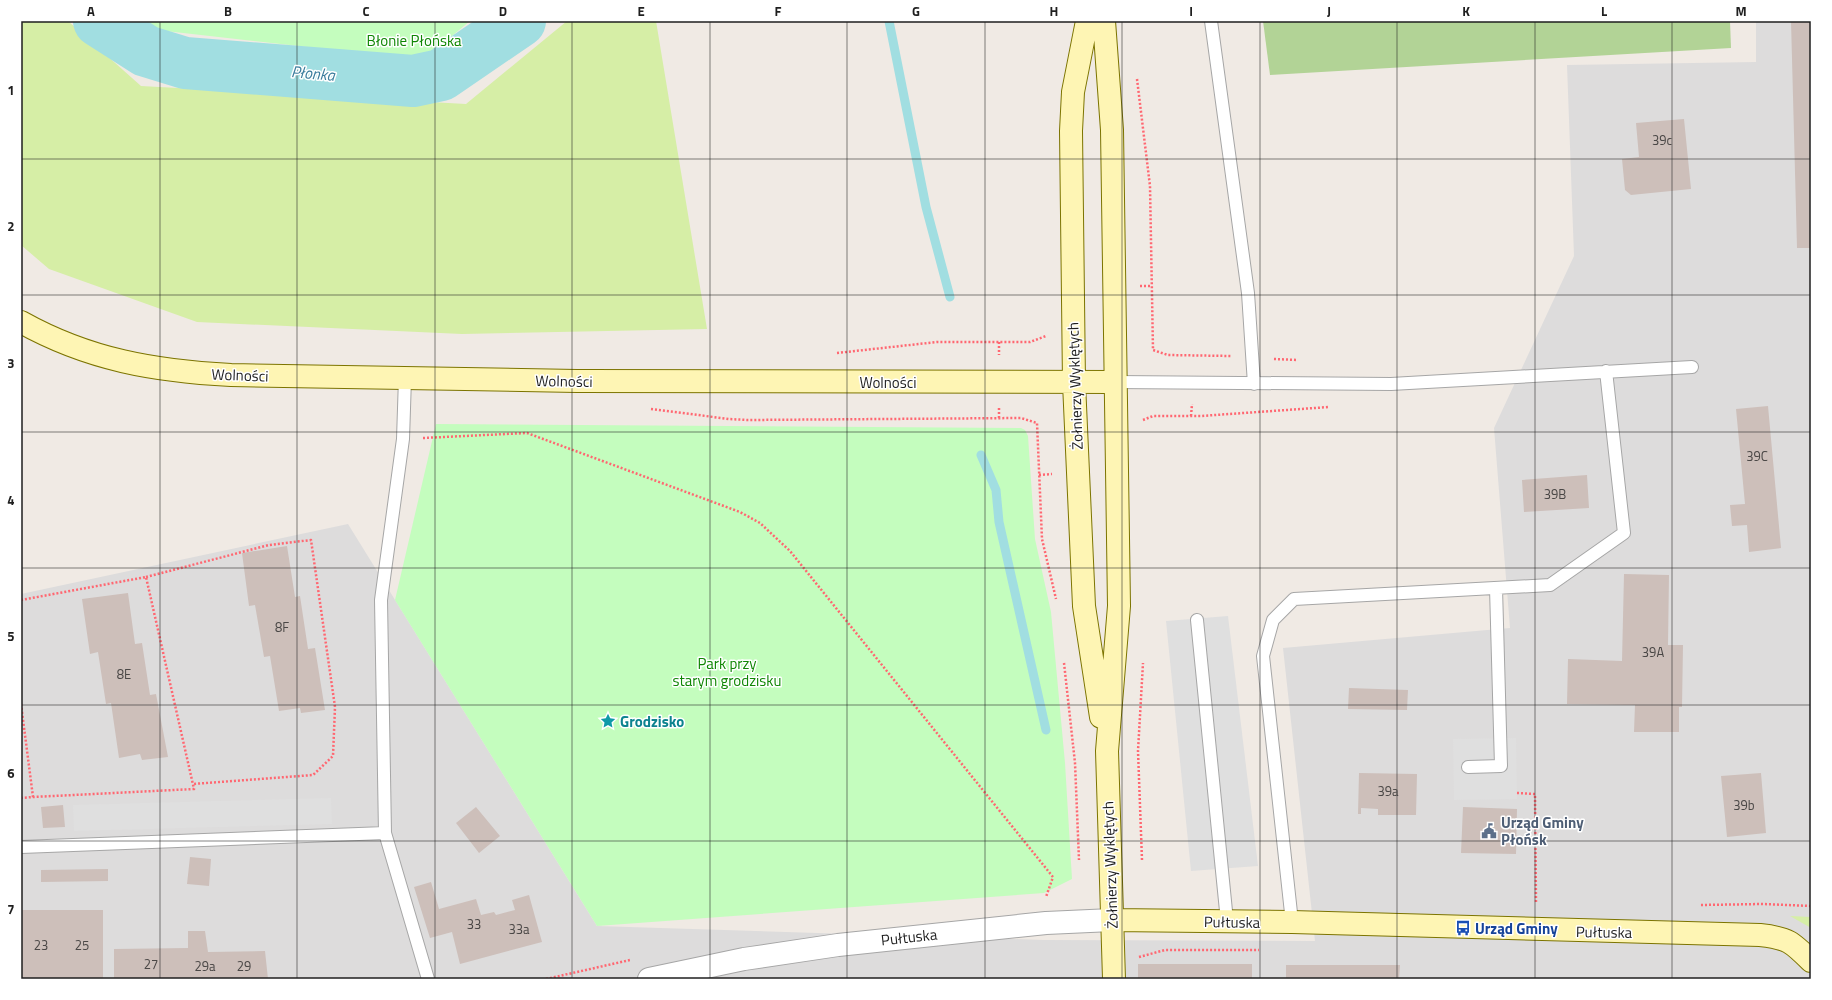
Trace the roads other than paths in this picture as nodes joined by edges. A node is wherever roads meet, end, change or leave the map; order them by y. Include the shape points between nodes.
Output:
1 (1087, 21) edge
2 (1104, 21) edge
3 (1211, 21) edge
4 (21, 322) edge
5 (1692, 367) dead end
6 (1606, 371) junction
7 (405, 378) junction
8 (1116, 382) junction
9 (1074, 383) junction
10 (1254, 384) junction
11 (1496, 588) junction
12 (1197, 620) dead end
13 (1107, 751) junction
14 (1468, 767) dead end
15 (385, 833) junction
16 (21, 847) edge
17 (1112, 920) junction
18 (1227, 921) junction
19 (1292, 922) junction
20 (1811, 961) edge
21 (428, 979) edge
22 (650, 979) edge
23 (1114, 979) edge

1 - 9 street, Żołnierzy Wyklętych via 1073,92 1071,131
2 - 8 street, Żołnierzy Wyklętych via 1112,130
3 - 10 lane via 1248,293
4 - 7 street, Wolności via 62,342 139,366 231,375
5 - 6 lane
6 - 10 lane via 1391,384
6 - 11 lane via 1624,533 1550,585
7 - 9 street, Wolności
7 - 15 lane via 403,439 382,600
8 - 9 street, Wolności
8 - 10 lane
8 - 13 street, Żołnierzy Wyklętych via 1119,606
9 - 13 street, Żołnierzy Wyklętych via 1084,606
11 - 14 lane via 1501,766
11 - 19 lane via 1294,599 1273,620 1263,656
12 - 18 lane
13 - 17 street, Żołnierzy Wyklętych
15 - 16 lane
15 - 21 lane
17 - 18 street, Pułtuska
17 - 22 street, Pułtuska via 1046,923 838,946 744,960
17 - 23 street, Żołnierzy Wyklętych
18 - 19 street, Pułtuska
19 - 20 street, Pułtuska via 1760,935 1786,939

